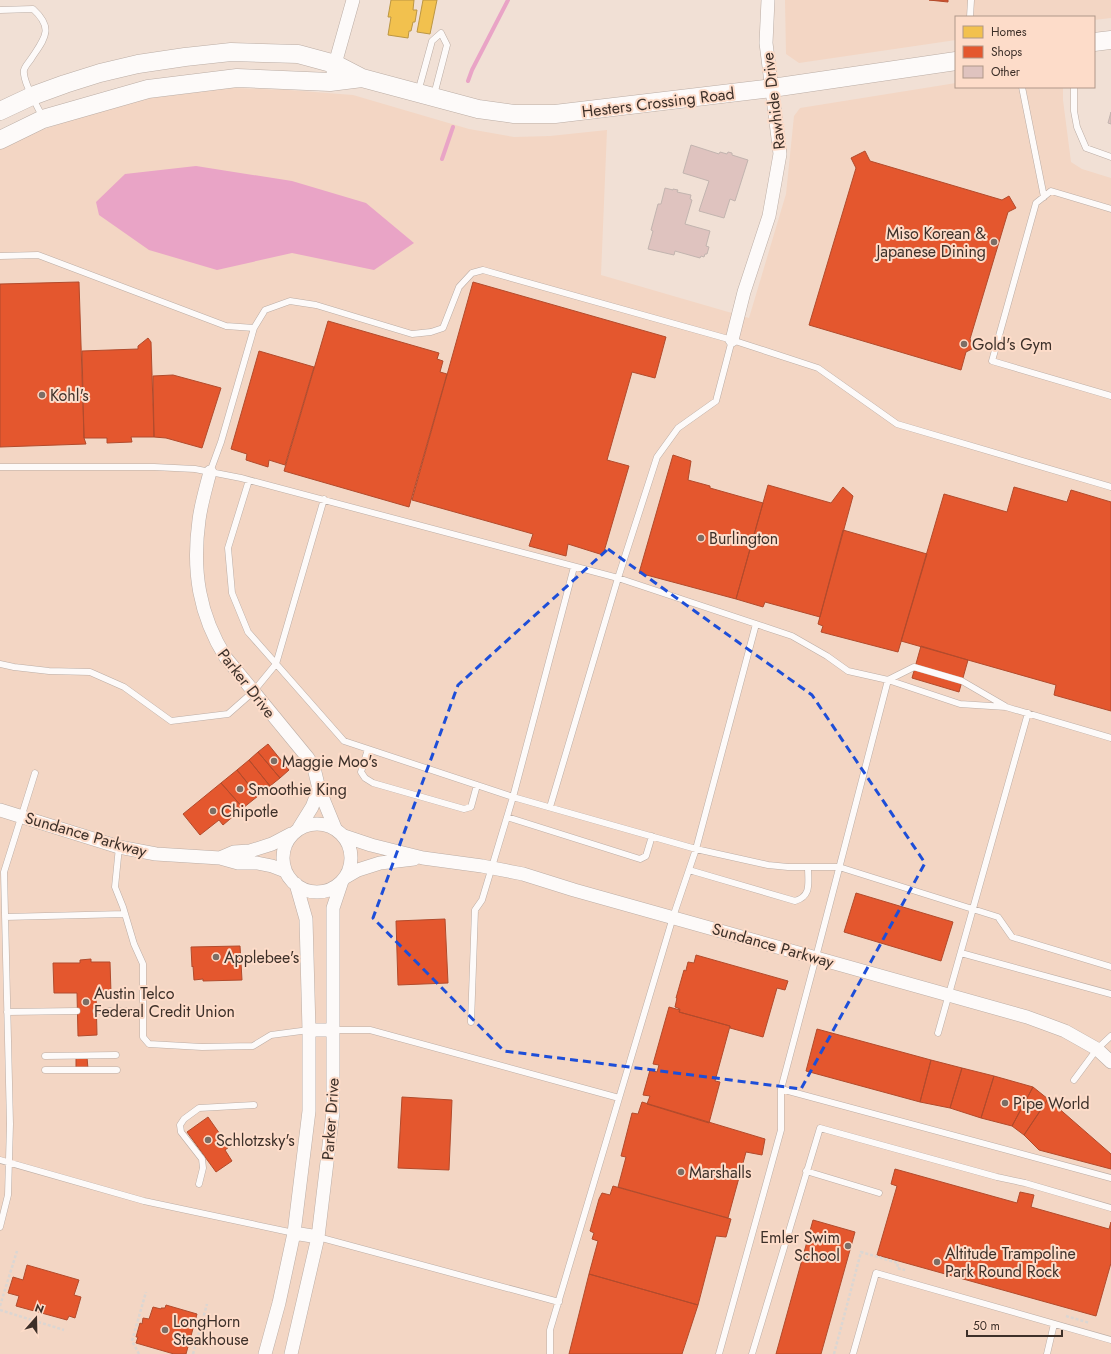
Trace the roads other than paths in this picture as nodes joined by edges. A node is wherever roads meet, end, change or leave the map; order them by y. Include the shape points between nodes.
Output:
1 (353, 0) edge
2 (768, 0) edge
3 (971, 0) edge
4 (0, 10) edge
5 (970, 16) edge
6 (1111, 40) edge
7 (1095, 42) edge
8 (955, 61) edge
9 (334, 64) junction
10 (362, 78) junction
11 (330, 82) junction
12 (772, 88) junction
13 (1022, 88) edge
14 (1074, 88) dead end
15 (32, 96) junction
16 (426, 96) junction
17 (0, 111) edge
18 (43, 119) junction
19 (0, 140) edge
20 (1111, 157) edge
21 (1044, 197) junction
22 (1111, 209) edge
23 (0, 256) edge
24 (254, 328) junction
25 (732, 340) junction
26 (1111, 396) edge
27 (0, 467) edge
28 (210, 472) junction
29 (249, 480) junction
30 (1111, 486) edge
31 (324, 500) junction
32 (574, 567) junction
33 (618, 578) junction
34 (756, 624) junction
35 (0, 664) edge
36 (276, 664) junction
37 (888, 680) junction
38 (253, 692) junction
39 (1006, 707) junction
40 (1028, 713) junction
41 (1111, 738) edge
42 (368, 749) junction
43 (35, 773) dead end
44 (477, 784) junction
45 (319, 789) junction
46 (513, 797) junction
47 (550, 807) junction
48 (0, 810) edge
49 (22, 816) junction
50 (507, 817) junction
51 (295, 831) junction
52 (339, 832) junction
53 (652, 836) junction
54 (119, 847) junction
55 (696, 849) junction
56 (220, 858) junction
57 (423, 858) junction
58 (808, 867) junction
59 (840, 867) junction
60 (492, 868) junction
61 (689, 870) junction
62 (285, 871) junction
63 (344, 879) junction
64 (296, 884) junction
65 (973, 910) junction
66 (125, 914) junction
67 (5, 917) junction
68 (673, 917) junction
69 (3, 930) edge
70 (961, 953) junction
71 (816, 957) junction
72 (1111, 967) edge
73 (1111, 994) edge
74 (949, 995) junction
75 (77, 1011) dead end
76 (96, 1011) dead end
77 (143, 1011) junction
78 (7, 1012) junction
79 (471, 1022) dead end
80 (309, 1030) junction
81 (334, 1030) junction
82 (938, 1033) dead end
83 (1111, 1036) edge
84 (1097, 1049) junction
85 (116, 1055) dead end
86 (45, 1056) dead end
87 (1111, 1062) edge
88 (46, 1070) dead end
89 (117, 1070) dead end
90 (1074, 1080) dead end
91 (781, 1089) junction
92 (619, 1098) junction
93 (254, 1105) dead end
94 (0, 1160) edge
95 (9, 1163) junction
96 (806, 1171) junction
97 (1111, 1178) edge
98 (199, 1184) dead end
99 (879, 1192) dead end
100 (1111, 1208) edge
101 (0, 1227) edge
102 (294, 1233) junction
103 (318, 1237) junction
104 (559, 1302) junction
105 (1054, 1324) junction
106 (1111, 1340) edge
107 (265, 1354) edge
108 (291, 1354) edge
109 (550, 1354) edge
110 (719, 1354) edge
111 (752, 1354) edge
112 (853, 1354) edge
113 (1047, 1354) edge

1 - 9 street
2 - 12 street, Rawhide Drive via 766,43
3 - 5 lane
4 - 15 lane via 33,9 45,24 46,35 24,70
6 - 7 street
8 - 12 street, Hesters Crossing Road
9 - 10 street, Hesters Crossing Road
9 - 11 street
9 - 15 street, Hesters Crossing Road via 298,54 231,52 138,64 100,73
10 - 11 street, Hesters Crossing Road
10 - 16 street, Hesters Crossing Road
11 - 18 street, Hesters Crossing Road via 237,78 148,89
12 - 16 street, Hesters Crossing Road via 555,114 514,114 478,109
12 - 25 street, Rawhide Drive via 780,154 769,216 744,292
13 - 21 lane
14 - 20 lane via 1077,127 1086,148
15 - 17 street, Hesters Crossing Road
15 - 18 lane
16 - 16 lane via 447,45 441,33 432,41
18 - 19 street, Hesters Crossing Road
21 - 22 lane via 1051,191
21 - 26 lane via 1036,203 992,361
23 - 24 lane via 38,255 226,326
24 - 25 lane via 265,310 290,301 316,305 412,334 430,332 443,328 459,287 472,273 483,270
24 - 28 lane
25 - 30 lane via 818,368 897,424
25 - 33 lane via 716,401 678,428 657,457
27 - 28 lane via 154,468
28 - 29 lane
28 - 38 street, Parker Drive via 199,520 196,574 206,620 226,658
29 - 31 lane
29 - 36 lane via 228,548 230,588 248,632
31 - 32 lane
31 - 36 lane
32 - 33 lane
32 - 46 lane
33 - 34 lane
33 - 47 lane
34 - 37 lane via 792,636 848,671
34 - 55 lane
35 - 38 lane via 49,671 90,672 124,687 171,721 228,714
36 - 38 lane
36 - 42 lane via 344,741
37 - 39 lane via 960,704
37 - 39 lane via 914,667 962,681
37 - 59 lane
38 - 45 street, Parker Drive via 308,758 314,768
39 - 40 lane
40 - 41 lane
40 - 65 lane
42 - 44 lane
42 - 44 lane via 361,772 373,783 464,809 471,807
43 - 49 lane
44 - 46 lane
45 - 51 street via 312,807
45 - 52 street, Parker Drive
46 - 47 lane
46 - 50 lane
47 - 53 lane
48 - 49 street, Sundance Parkway
49 - 54 street, Sundance Parkway
49 - 67 lane via 4,872
50 - 53 lane via 640,859 646,856
50 - 60 lane
51 - 52 street via 311,824 323,824
51 - 56 street, Sundance Parkway via 272,844 250,851 234,852
51 - 62 street via 286,842 283,852
52 - 57 street, Sundance Parkway via 370,845
52 - 63 street via 349,846 352,856
53 - 55 lane
54 - 56 street, Sundance Parkway via 156,854
54 - 66 lane via 115,887
55 - 58 lane via 768,865
55 - 61 lane
56 - 62 street, Sundance Parkway via 238,863 257,863
57 - 60 street, Sundance Parkway
57 - 63 street, Sundance Parkway via 380,863 358,870
58 - 59 lane
58 - 61 lane via 807,893 803,898 794,901
59 - 65 lane
59 - 71 lane
60 - 68 street, Sundance Parkway via 530,876
60 - 79 lane via 482,900 475,910
61 - 68 lane
62 - 64 street
63 - 64 street via 322,892 307,890
63 - 81 street, Parker Drive via 333,908
64 - 80 street, Parker Drive via 306,918
65 - 70 lane
65 - 72 lane via 998,917 1012,937
66 - 67 lane
66 - 77 lane via 143,964
67 - 69 lane
68 - 71 street, Sundance Parkway
68 - 92 lane
69 - 78 lane
70 - 73 lane
70 - 74 lane
71 - 74 street, Sundance Parkway
71 - 91 lane
74 - 82 lane
74 - 84 street, Sundance Parkway via 1027,1017 1065,1031
75 - 78 lane
76 - 77 lane
77 - 80 lane via 143,1037 149,1044 253,1046 271,1035
78 - 95 lane
80 - 81 street
80 - 102 street, Parker Drive via 309,1111
81 - 92 lane via 370,1030
81 - 103 street, Parker Drive via 333,1112
83 - 84 lane
84 - 87 street, Sundance Parkway
84 - 90 lane
85 - 86 lane
88 - 89 lane
91 - 97 lane
91 - 110 lane via 780,1130
92 - 104 lane
93 - 98 lane via 199,1108 184,1119 180,1125 181,1132 202,1159 203,1168
94 - 95 lane
95 - 101 lane via 8,1195
95 - 102 lane via 144,1201
96 - 99 lane
96 - 100 lane via 820,1128 997,1177 1026,1182
96 - 111 lane
102 - 103 street
102 - 107 street, Parker Drive
103 - 104 lane
103 - 108 street, Parker Drive
104 - 109 lane via 550,1330
105 - 106 lane
105 - 112 lane via 876,1273
105 - 113 lane

